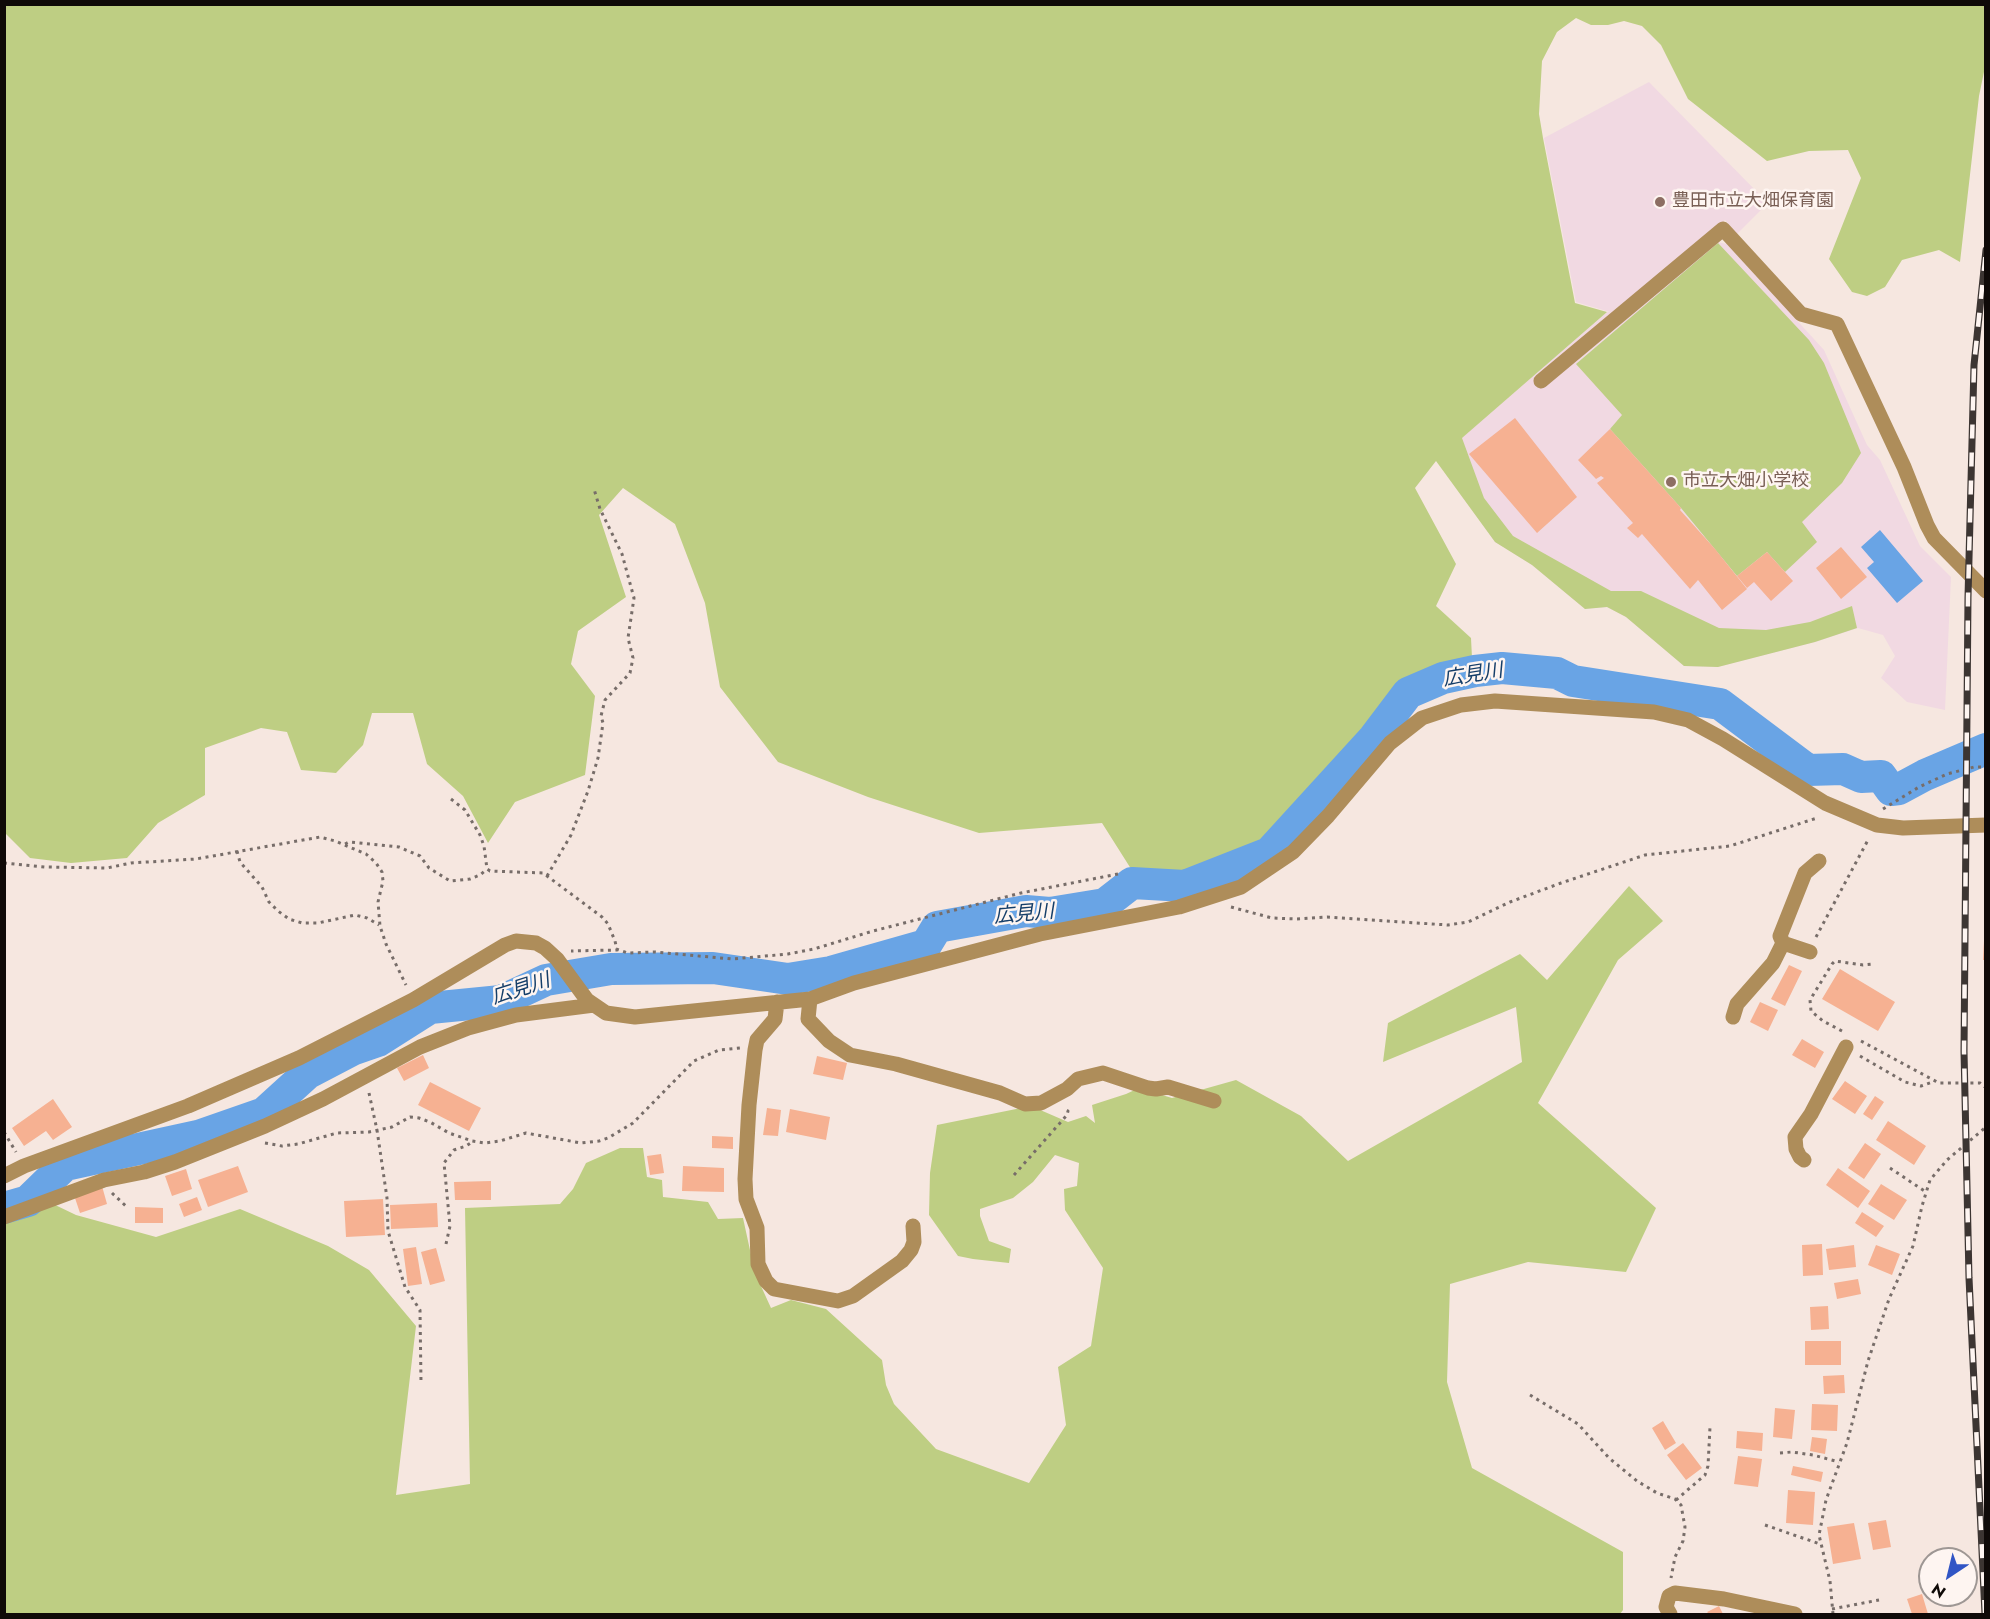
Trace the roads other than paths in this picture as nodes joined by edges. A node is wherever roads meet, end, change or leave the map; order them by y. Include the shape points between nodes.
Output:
1 (1541, 381) dead end
2 (1986, 591) edge
3 (1986, 825) edge
4 (1819, 861) dead end
5 (1783, 943) junction
6 (1810, 952) road end
7 (810, 999) junction
8 (777, 1002) junction
9 (591, 1003) junction
10 (1733, 1017) dead end
11 (1850, 1042) road end
12 (1214, 1101) dead end
13 (1804, 1160) dead end
14 (4, 1176) edge
15 (4, 1217) edge
16 (913, 1226) dead end
17 (1670, 1614) edge
18 (1795, 1614) edge

1 - 2 street via 1723,229 1801,314 1837,324 1934,538
3 - 7 street via 1903,828 1875,824 1825,803 1688,720 1654,712 1495,701 1461,705 1422,718 1390,743 1293,852 1241,887 1179,907 1040,934 854,983
4 - 5 street via 1805,873 1780,936
5 - 6 street
5 - 10 street via 1773,963 1737,1004
7 - 8 street
7 - 12 street via 808,1019 829,1041 850,1054 1000,1093 1025,1104 1041,1103 1078,1079 1103,1073 1148,1088 1168,1088
8 - 9 street via 635,1017 606,1013
8 - 16 street via 774,1018 757,1040 755,1050 745,1179 746,1199 757,1228 758,1264 766,1281 774,1289 838,1301 853,1296 902,1261 914,1242
9 - 14 street via 555,956 536,943 516,941 413,1000 299,1058 188,1106
9 - 15 street via 516,1015 468,1028 420,1047 323,1099 244,1134 175,1162 104,1180
11 - 13 street via 1795,1137 1796,1149
17 - 18 street via 1666,1607 1669,1596 1676,1593

